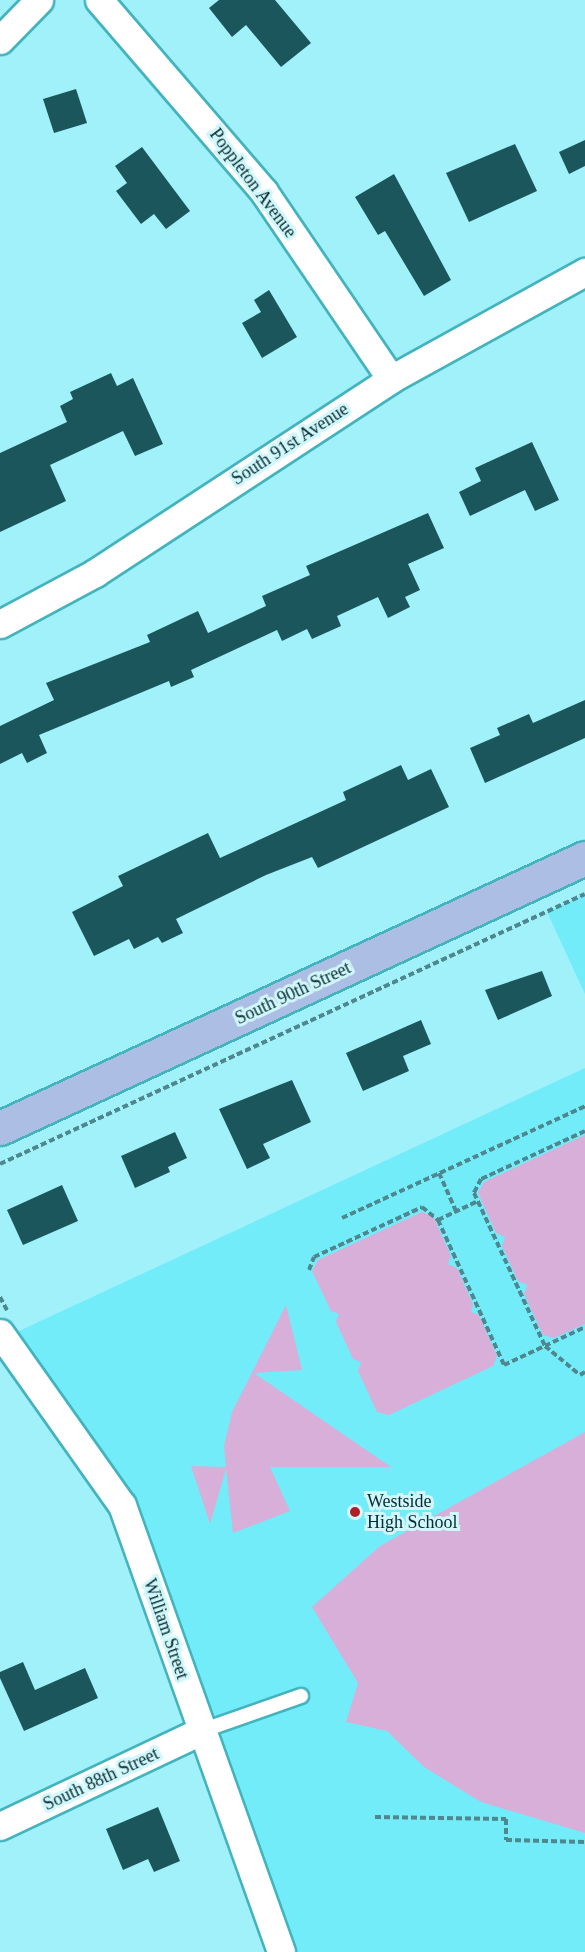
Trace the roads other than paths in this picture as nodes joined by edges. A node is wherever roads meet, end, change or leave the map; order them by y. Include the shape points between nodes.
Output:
1 (39, 0) edge
2 (106, 2) edge
3 (0, 40) edge
4 (585, 272) edge
5 (391, 379) junction
6 (0, 624) edge
7 (585, 858) edge
8 (0, 1128) edge
9 (0, 1333) edge
10 (301, 1696) dead end
11 (201, 1731) junction
12 (0, 1826) edge
13 (281, 1952) edge

1 - 3 street
2 - 5 street, Poppleton Avenue via 264,192
4 - 5 street, South 91st Avenue
5 - 6 street, South 91st Avenue via 95,573
7 - 8 main road, South 90th Street
9 - 11 street, William Street via 122,1505
10 - 11 lane
11 - 12 street, South 88th Street
11 - 13 street, William Street

